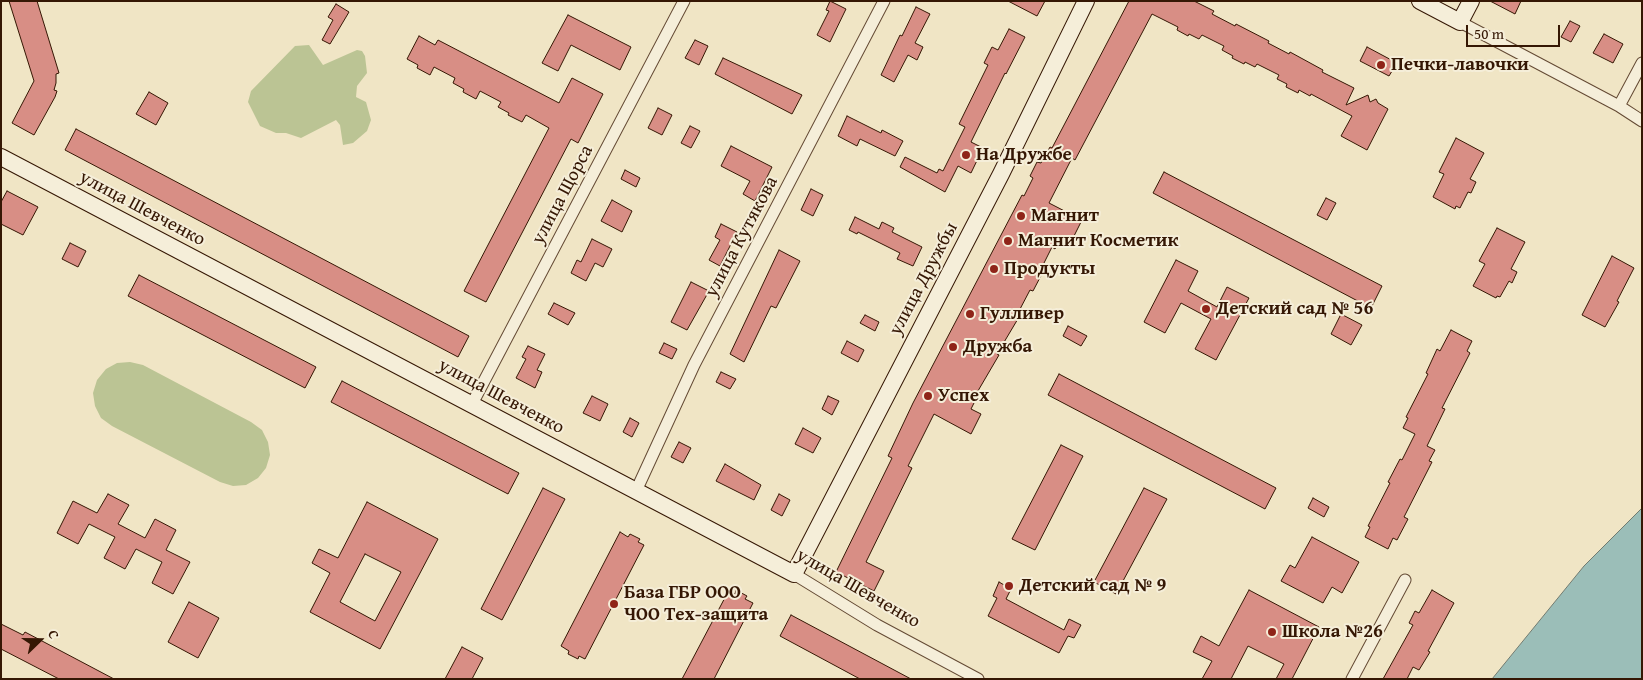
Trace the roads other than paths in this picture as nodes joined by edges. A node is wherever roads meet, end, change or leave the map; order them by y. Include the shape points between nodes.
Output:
1 (684, 1) edge
2 (884, 1) edge
3 (1086, 1) edge
4 (1420, 1) edge
5 (1471, 1) edge
6 (1460, 22) junction
7 (1642, 63) edge
8 (1619, 106) junction
9 (1642, 121) edge
10 (1, 157) edge
11 (472, 404) junction
12 (636, 491) junction
13 (794, 574) junction
14 (1405, 580) dead end
15 (978, 679) edge
16 (1352, 679) edge

1 - 11 street, улица Щорса
2 - 12 street, улица Кутякова via 694,365
3 - 13 street, улица Дружбы via 1001,174
4 - 6 street
5 - 6 street
6 - 8 street
7 - 8 street
8 - 9 street
10 - 11 street, улица Шевченко
11 - 12 street, улица Шевченко
12 - 13 street, улица Шевченко
13 - 15 street, улица Шевченко via 878,626
14 - 16 street

